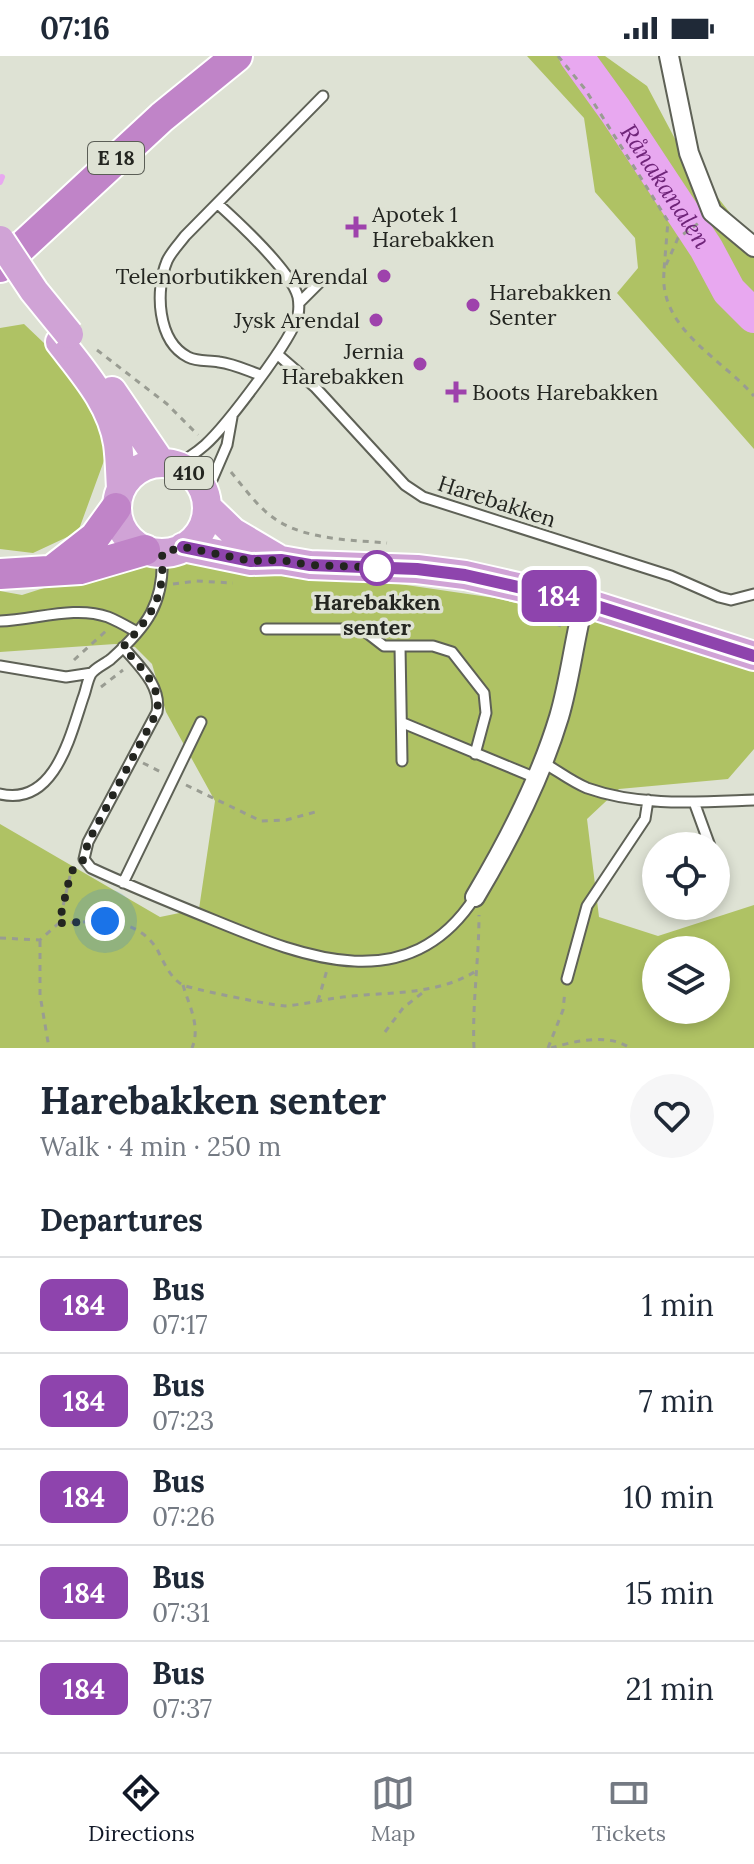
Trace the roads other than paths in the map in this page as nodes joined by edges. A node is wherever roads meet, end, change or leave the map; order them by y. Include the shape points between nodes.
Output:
1 (213, 56) edge
2 (237, 56) edge
3 (669, 56) edge
4 (323, 96) dead end
5 (218, 204) junction
6 (14, 235) edge
7 (754, 247) edge
8 (0, 265) edge
9 (0, 280) edge
10 (320, 282) dead end
11 (299, 303) junction
12 (65, 338) junction
13 (277, 354) junction
14 (260, 375) junction
15 (232, 417) junction
16 (168, 464) junction
17 (119, 498) junction
18 (206, 502) junction
19 (163, 550) junction
20 (281, 560) junction
21 (54, 569) junction
22 (0, 574) edge
23 (754, 594) edge
24 (584, 602) junction
25 (0, 621) edge
26 (266, 629) dead end
27 (137, 632) junction
28 (125, 644) junction
29 (400, 647) junction
30 (754, 656) edge
31 (0, 666) edge
32 (92, 673) junction
33 (201, 722) dead end
34 (403, 723) junction
35 (475, 754) junction
36 (402, 761) dead end
37 (540, 771) junction
38 (0, 794) edge
39 (648, 800) junction
40 (754, 800) edge
41 (694, 802) junction
42 (705, 832) edge
43 (123, 883) junction
44 (475, 897) joint
45 (567, 979) road end

1 - 6 highway, E 18 via 122,131
2 - 6 highway, E 18
3 - 7 street via 689,153 712,212
4 - 5 lane
5 - 11 lane via 286,274
5 - 14 lane via 168,260 162,279 163,322 188,357 237,365
6 - 8 highway, E 18
6 - 9 highway, E 18
6 - 12 main road, 410, bridge via 34,291
8 - 12 main road, 410
10 - 11 lane
11 - 13 lane via 298,318
12 - 16 main road, 410
12 - 17 main road, 410 via 109,412 118,442
13 - 14 lane
13 - 23 lane, Harebakken via 315,387 405,485 423,497 671,576 719,597 731,600
14 - 15 lane
15 - 16 lane via 206,444
15 - 18 lane
16 - 17 main road, 410 via 138,470
16 - 18 main road, 410 via 194,477
17 - 19 main road, 410 via 124,533 133,543
17 - 21 highway via 95,537
18 - 19 main road, 410 via 201,530
18 - 20 main road, 410 via 233,532
19 - 20 main road, 410
19 - 21 highway via 80,569
19 - 27 lane via 155,609
20 - 24 main road, 410 via 465,575
21 - 22 highway
24 - 30 main road, 410
24 - 37 street via 560,713
25 - 27 lane via 94,614
26 - 29 lane via 362,629 384,646
27 - 28 lane
28 - 32 lane
28 - 43 lane via 152,682 157,712 84,859
29 - 34 lane
29 - 35 lane via 444,648 473,677 484,693 486,713
31 - 32 lane via 66,677
32 - 38 lane via 68,743 41,787 17,796
33 - 43 lane
34 - 35 lane
34 - 36 lane
35 - 37 lane
37 - 39 lane
37 - 44 street
39 - 41 lane
39 - 45 lane via 645,819 587,906
40 - 41 lane
41 - 42 lane
43 - 44 lane via 280,947 362,962 415,951 449,929

